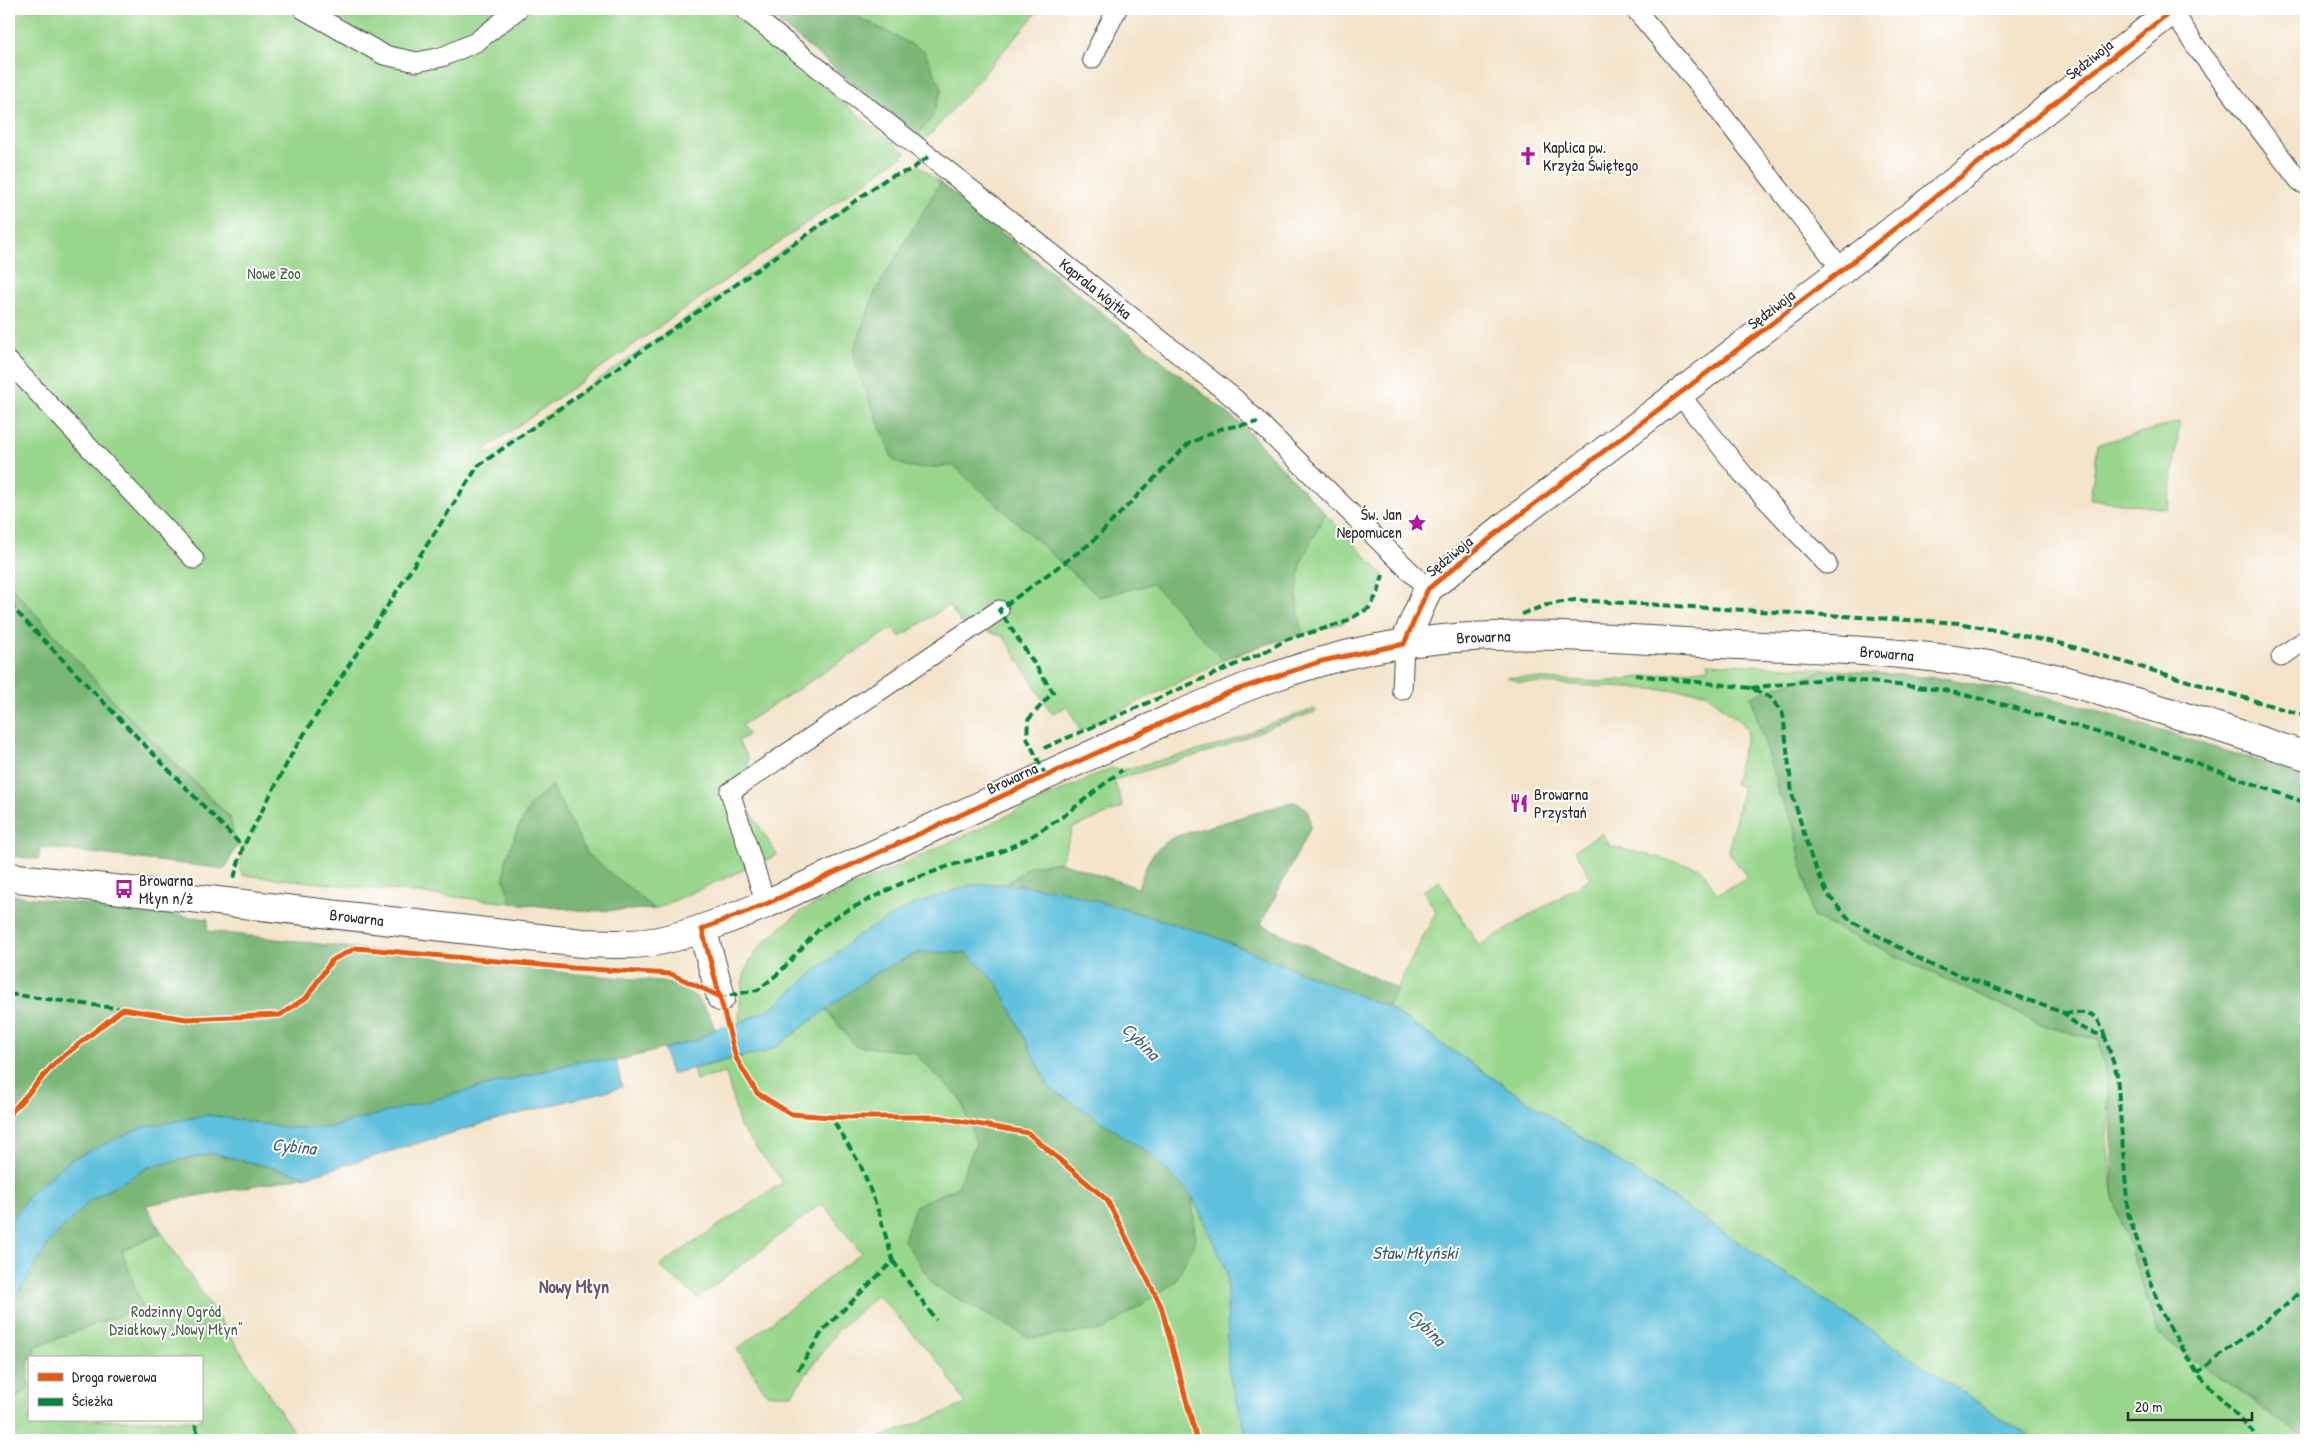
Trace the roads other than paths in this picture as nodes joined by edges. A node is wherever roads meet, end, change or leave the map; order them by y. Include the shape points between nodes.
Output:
1 (302, 9) edge
2 (518, 9) edge
3 (744, 9) edge
4 (1117, 9) edge
5 (1635, 9) edge
6 (2173, 10) edge
7 (1092, 59) dead end
8 (2304, 184) edge
9 (1842, 270) junction
10 (9, 362) edge
11 (1679, 394) junction
12 (194, 559) dead end
13 (1827, 564) dead end
14 (1428, 589) junction
15 (999, 610) dead end
16 (2306, 639) edge
17 (1404, 644) junction
18 (2281, 658) dead end
19 (1402, 690) dead end
20 (2306, 756) edge
21 (9, 877) edge
22 (766, 904) junction
23 (702, 929) junction
24 (721, 997) dead end

1 - 2 lane via 384,55 417,62 442,57 476,42
3 - 14 lane, Kaprala Wojtka via 1234,399
4 - 7 lane
5 - 9 lane via 1699,85
6 - 8 lane via 2197,48
6 - 9 street, Sędziwoja
9 - 11 street, Sędziwoja
10 - 12 lane
11 - 13 lane via 1746,478
11 - 14 street, Sędziwoja
14 - 17 street, Sędziwoja
15 - 22 lane via 730,792
16 - 18 lane
17 - 19 lane
17 - 20 street, Browarna via 1520,635 1800,647 1959,660 2048,676
17 - 22 street, Browarna via 1322,661 1230,692
21 - 23 street, Browarna via 582,943 662,941
22 - 23 street, Browarna
23 - 24 street

